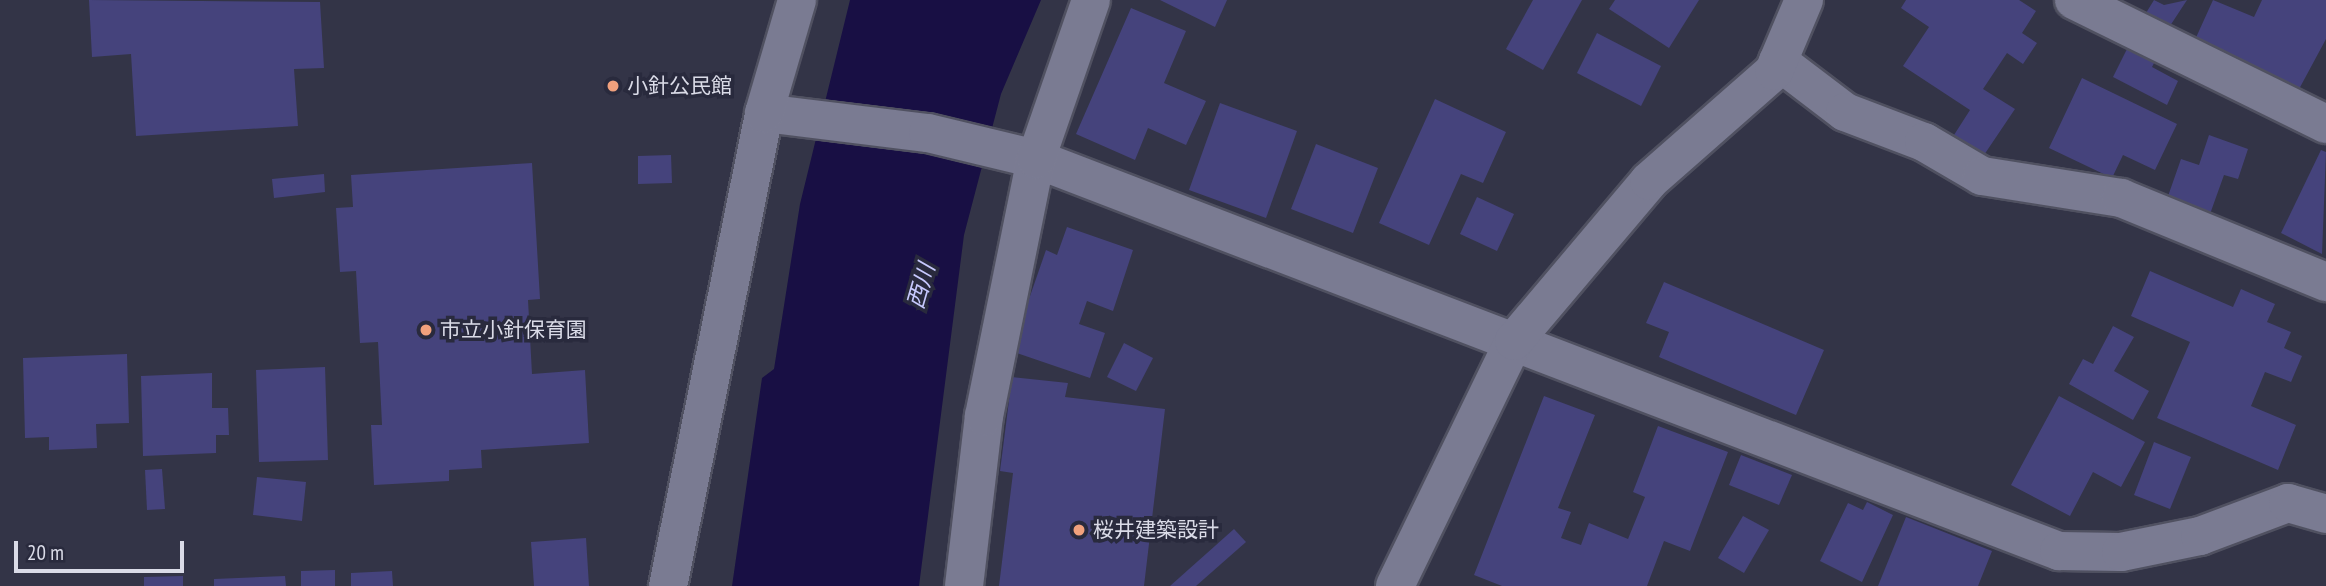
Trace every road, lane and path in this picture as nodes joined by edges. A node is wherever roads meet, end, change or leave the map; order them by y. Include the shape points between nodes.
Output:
1 (797, 0) edge
2 (1091, 0) edge
3 (1804, 0) edge
4 (2074, 0) edge
5 (1778, 61) junction
6 (780, 116) junction
7 (2326, 124) edge
8 (1036, 159) junction
9 (2326, 282) edge
10 (1514, 341) junction
11 (2326, 514) edge
12 (1404, 583) edge
13 (668, 586) edge
14 (964, 586) edge

1 - 6 street
2 - 8 street
3 - 5 street
4 - 7 street
5 - 9 street via 1845,112 1924,142 1982,176 2121,198
5 - 10 street via 1649,181
6 - 8 street via 928,133
6 - 13 street
8 - 10 street
8 - 14 street via 984,416
10 - 11 street via 2059,551 2122,552 2200,536 2288,503
10 - 12 street

